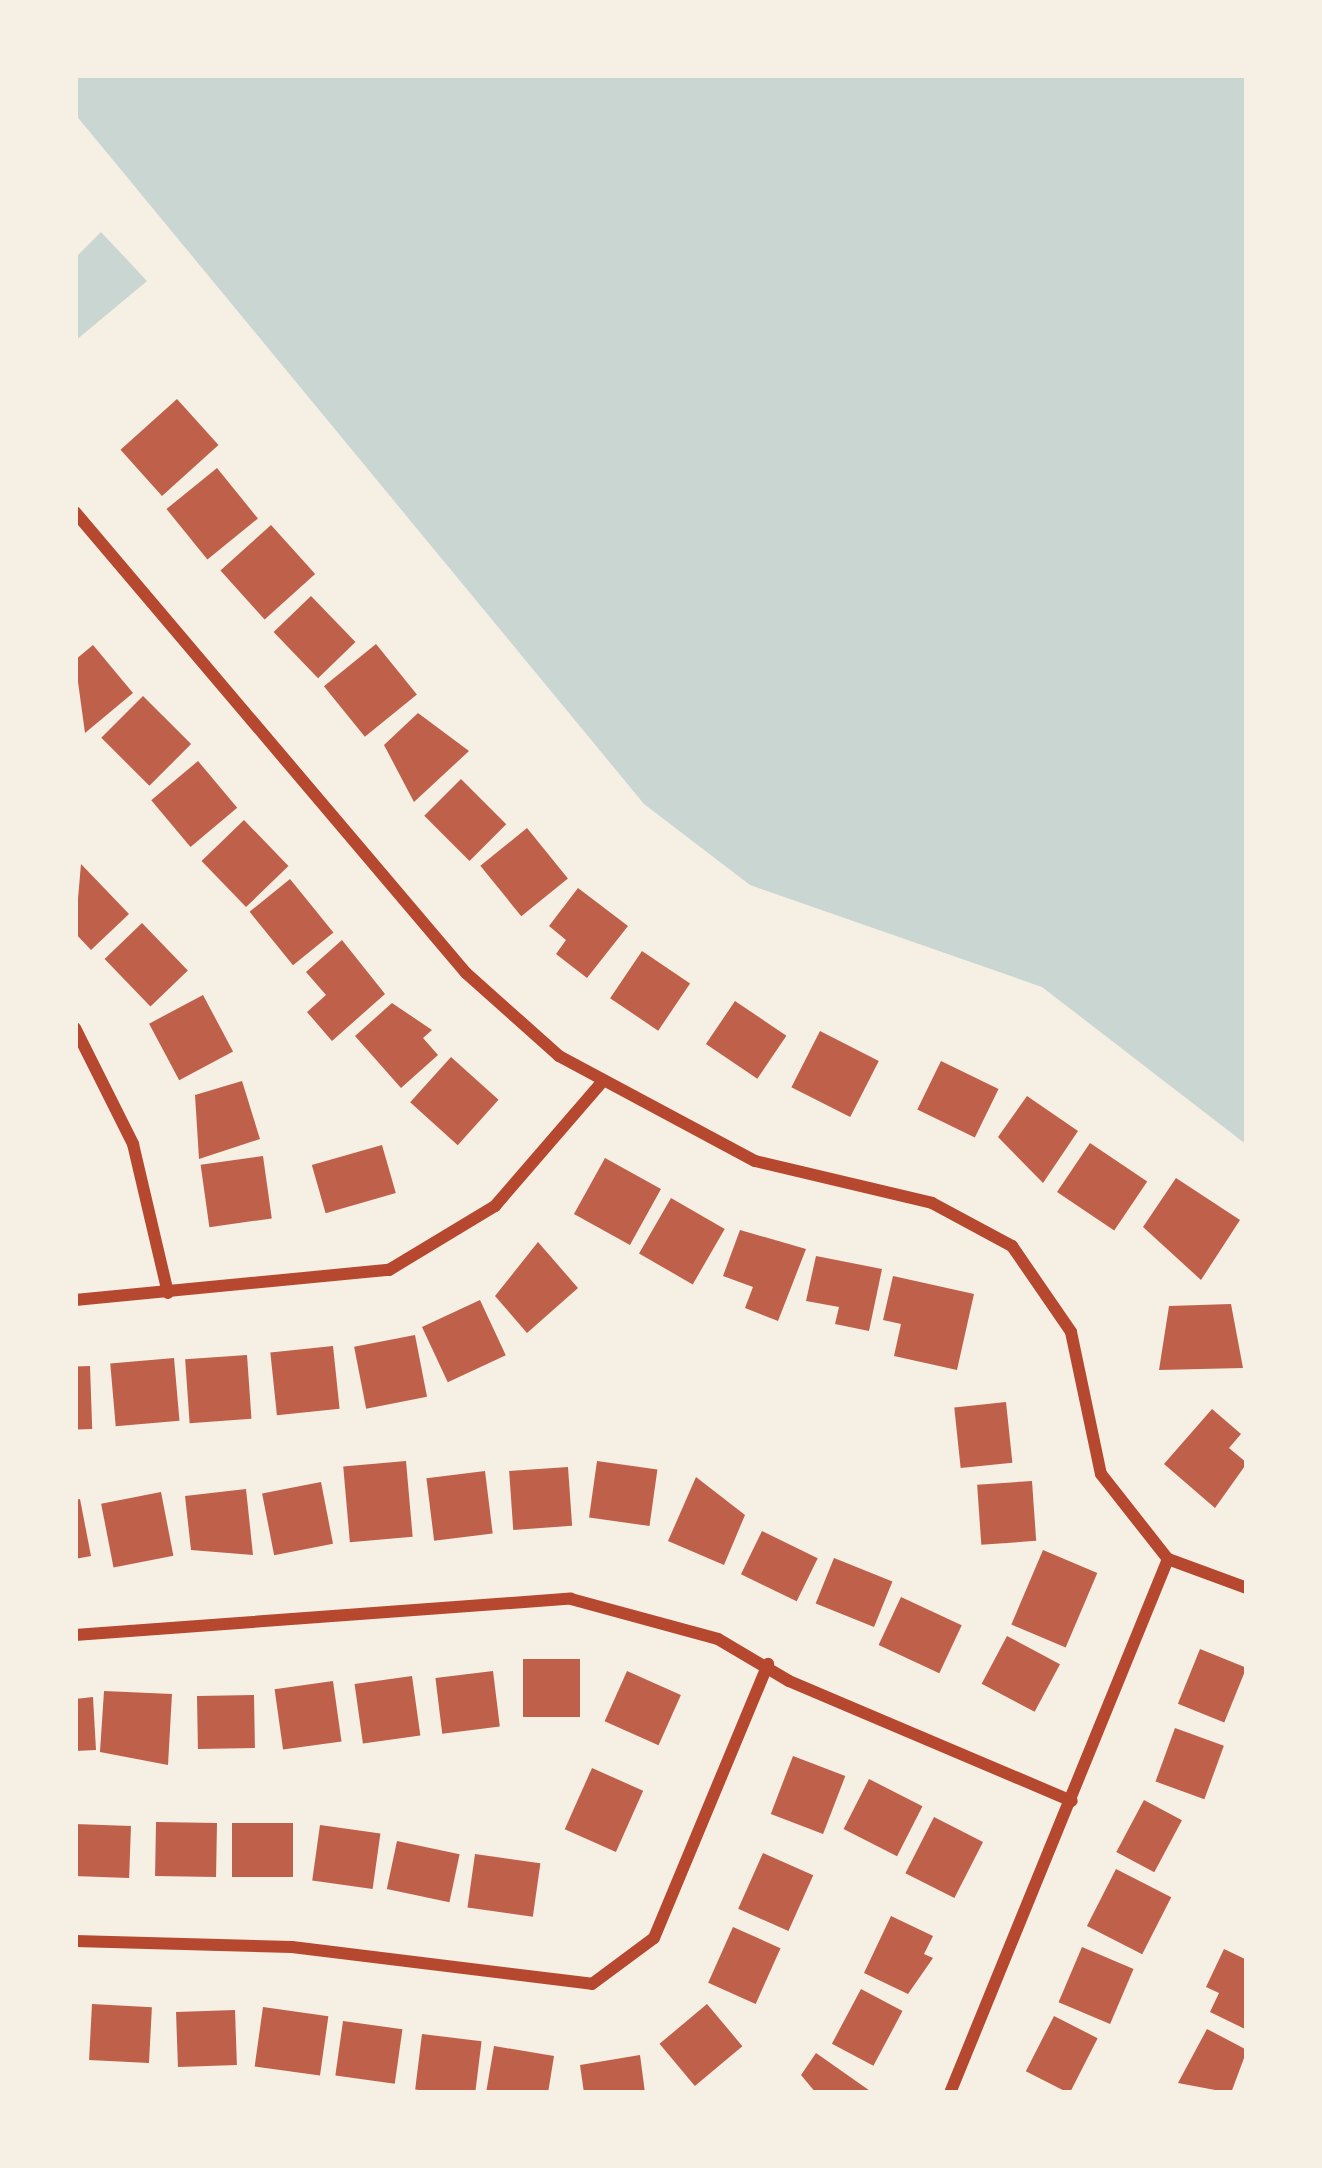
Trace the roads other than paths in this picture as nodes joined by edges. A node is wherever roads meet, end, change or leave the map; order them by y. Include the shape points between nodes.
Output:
1 (75, 512) edge
2 (75, 1028) edge
3 (602, 1082) junction
4 (168, 1293) junction
5 (75, 1300) edge
6 (1168, 1559) junction
7 (1247, 1588) edge
8 (75, 1635) edge
9 (768, 1664) junction
10 (1072, 1801) junction
11 (75, 1941) edge
12 (950, 2093) edge

1 - 3 street via 466,973
2 - 4 street via 133,1144
3 - 4 street via 495,1206 422,1256 341,1281
3 - 6 street via 755,1161 932,1203 1012,1246 1071,1332 1101,1474
4 - 5 street
6 - 7 street
6 - 10 street
8 - 9 street via 571,1599 652,1614
9 - 10 street
9 - 11 street via 654,1938 592,1984 292,1947
10 - 12 street

